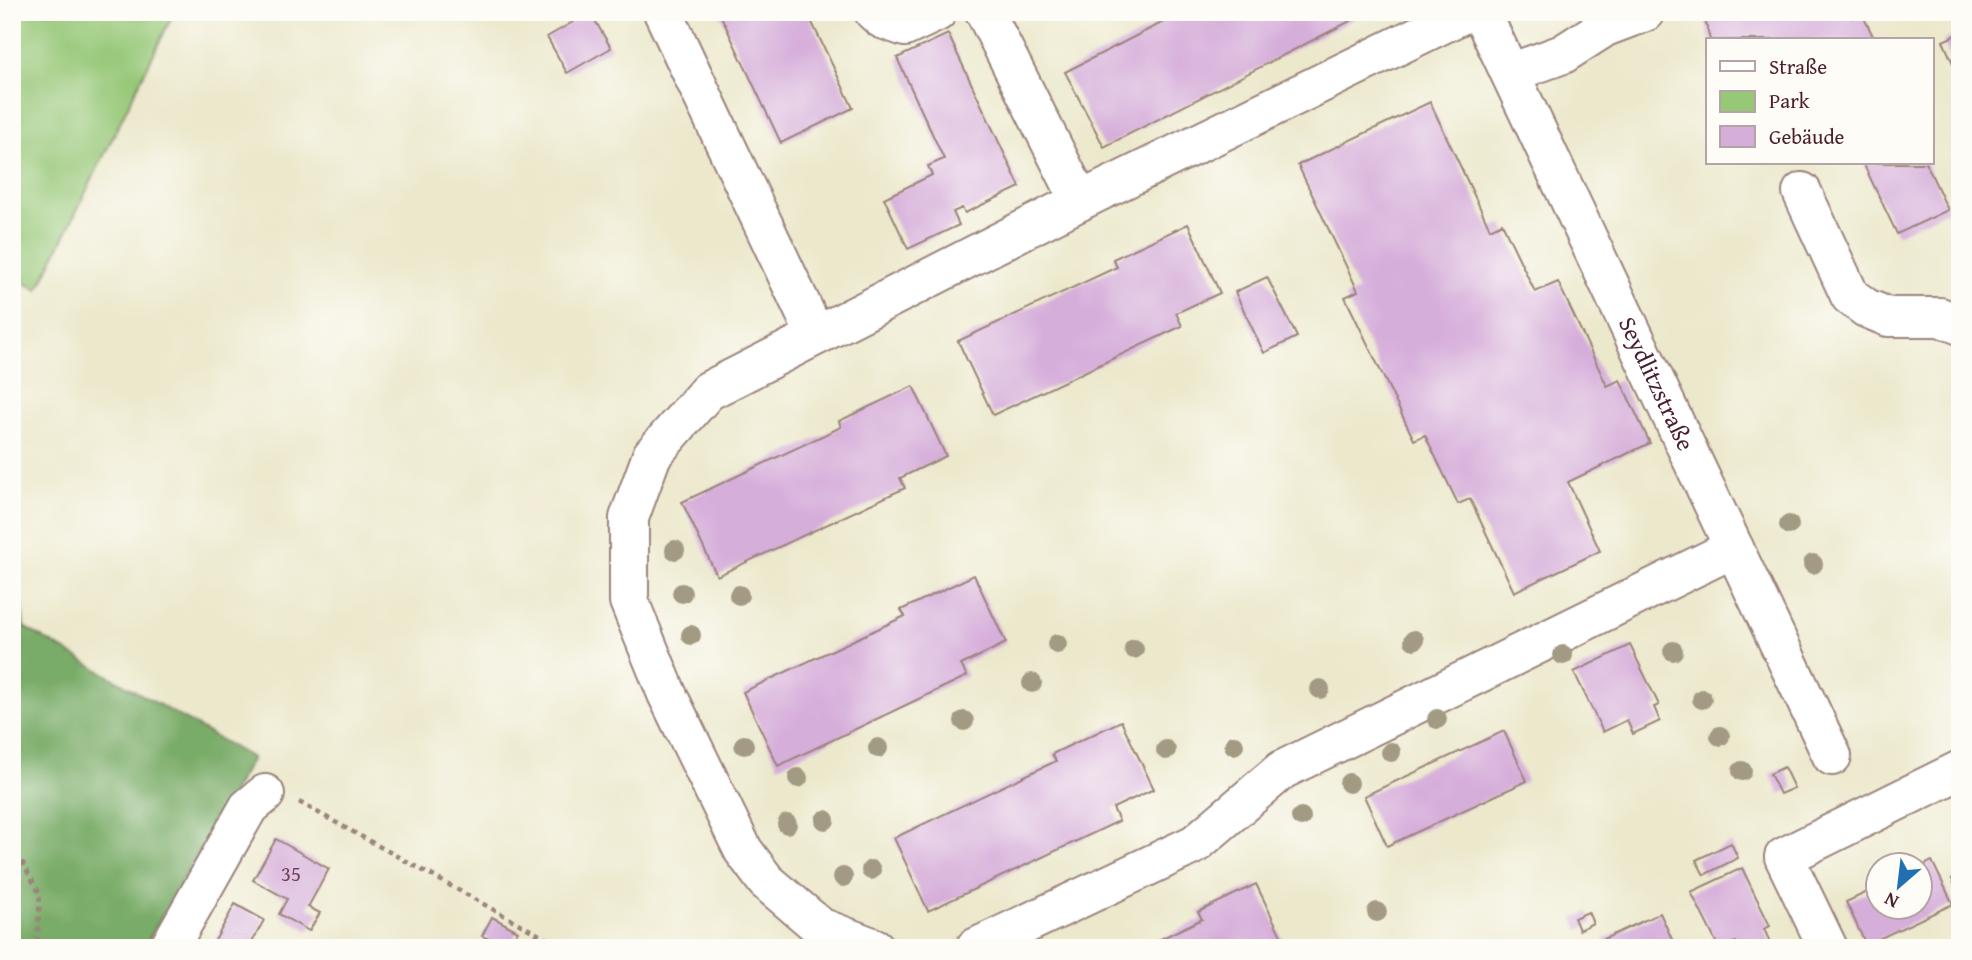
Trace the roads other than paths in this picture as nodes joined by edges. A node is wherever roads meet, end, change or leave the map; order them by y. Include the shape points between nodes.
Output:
1 (663, 12) edge
2 (874, 12) edge
3 (937, 12) edge
4 (985, 12) edge
5 (1467, 12) edge
6 (1481, 12) edge
7 (1645, 12) edge
8 (1510, 73) junction
9 (1802, 192) dead end
10 (1080, 201) junction
11 (1960, 325) edge
12 (815, 334) junction
13 (1734, 548) junction
14 (1832, 756) dead end
15 (1960, 770) edge
16 (265, 794) road end
17 (169, 948) edge
18 (875, 948) edge
19 (975, 948) edge
20 (1828, 948) edge

1 - 12 street
2 - 3 street via 905,27
4 - 10 street
5 - 10 street
6 - 8 street, Seydlitzstraße
7 - 8 street via 1605,27 1563,54
8 - 13 street, Seydlitzstraße
9 - 11 street via 1850,296 1888,317 1940,317
10 - 12 street
12 - 18 street via 708,391 652,455 629,518 629,601 667,694 743,850 766,881 820,927
13 - 14 street, Seydlitzstraße
13 - 19 street via 1282,770 1195,844
15 - 20 street via 1784,856
16 - 17 street via 248,808

